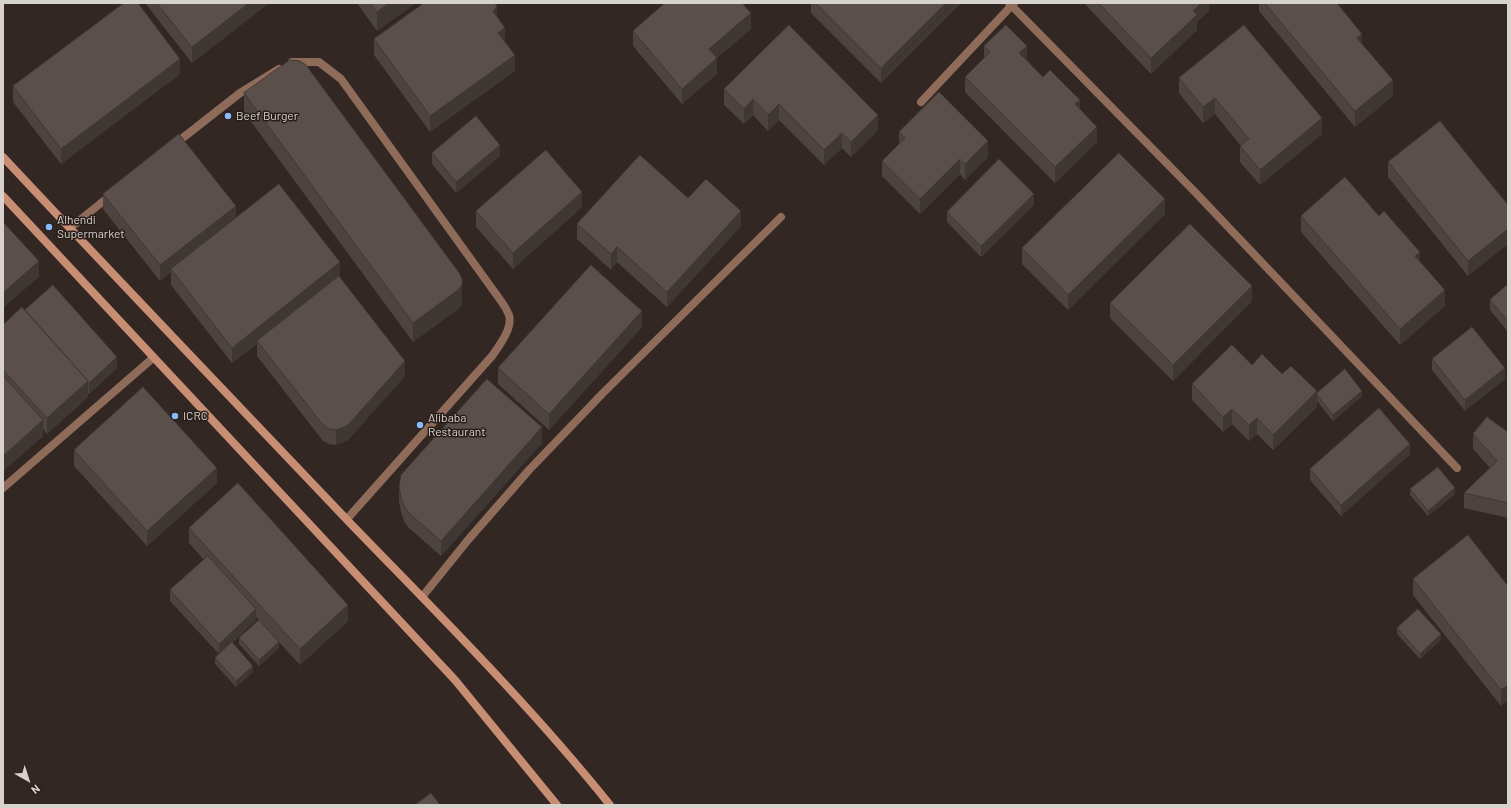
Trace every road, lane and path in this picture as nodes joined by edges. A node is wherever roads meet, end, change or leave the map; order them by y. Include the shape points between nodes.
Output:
1 (1012, 4) edge
2 (921, 102) dead end
3 (167, 151) edge
4 (3, 157) edge
5 (118, 190) edge
6 (3, 196) edge
7 (782, 217) dead end
8 (70, 228) junction
9 (153, 358) junction
10 (1457, 468) dead end
11 (3, 488) edge
12 (347, 519) junction
13 (422, 597) junction
14 (557, 805) edge
15 (610, 805) edge

1 - 2 street
1 - 10 street
3 - 12 street via 240,93 290,62 319,62 340,79 501,301 509,316 503,341 492,356
4 - 8 street
5 - 8 street
6 - 9 street
7 - 13 street via 603,393 529,470
8 - 12 street
9 - 11 street
9 - 14 street via 455,680
12 - 13 street
13 - 15 street via 574,760

